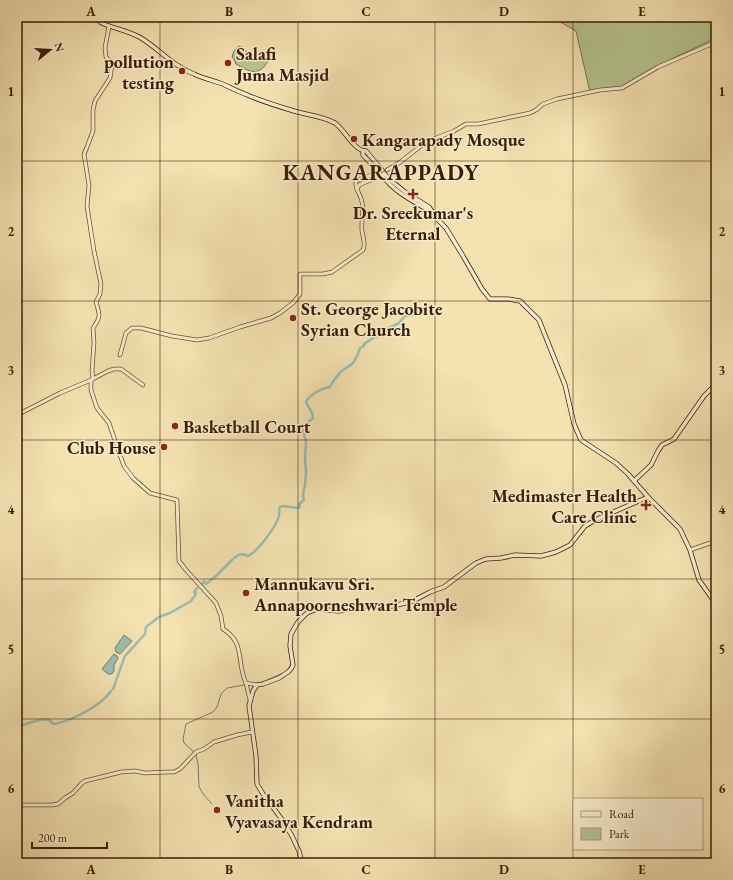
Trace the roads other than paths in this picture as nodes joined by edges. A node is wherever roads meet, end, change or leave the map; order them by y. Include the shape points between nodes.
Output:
1 (97, 17) edge
2 (109, 26) junction
3 (716, 42) edge
4 (383, 172) junction
5 (120, 355) dead end
6 (92, 380) junction
7 (716, 384) edge
8 (143, 385) dead end
9 (17, 415) edge
10 (634, 481) junction
11 (648, 497) junction
12 (716, 542) edge
13 (690, 550) junction
14 (716, 604) edge
15 (246, 682) junction
16 (257, 685) junction
17 (250, 702) junction
18 (252, 732) junction
19 (17, 807) edge
20 (302, 863) edge

1 - 2 main road via 100,22
2 - 4 main road via 142,39 190,73 269,103 336,124 363,151 363,155
2 - 6 street via 105,48 106,57 112,63 110,78 95,102 94,124 84,154 89,185 86,206 101,284 96,302 100,314 93,328
3 - 4 street via 658,67 622,88 561,97 543,104 530,113 478,124 466,124 426,142
4 - 5 street via 356,181 355,184 363,205 363,250 332,272 300,274 300,294 280,313 197,340 132,328 126,333
4 - 10 main road via 387,182 403,196 431,211 446,228 490,300 520,301 539,320 565,385 574,424 581,440 616,463
6 - 8 street via 108,371 121,369
6 - 9 street
6 - 15 street via 91,390 97,408 109,423 124,466 150,493 177,500 179,560 216,603 224,629 236,640
7 - 10 main road via 704,396 674,439 662,445 651,465
10 - 11 main road
11 - 13 main road via 680,529
11 - 16 main road via 595,520 585,526 570,545 556,552 541,556 515,555 481,560 444,587 413,601 393,606 357,606 339,611 311,610 298,622 291,634 291,669 279,678
12 - 13 street
13 - 14 main road via 699,580
15 - 16 street
15 - 17 street
16 - 17 main road
17 - 18 main road
18 - 19 street via 214,742 196,752 174,772 121,772 85,781 58,804
18 - 20 main road via 257,784 292,836

